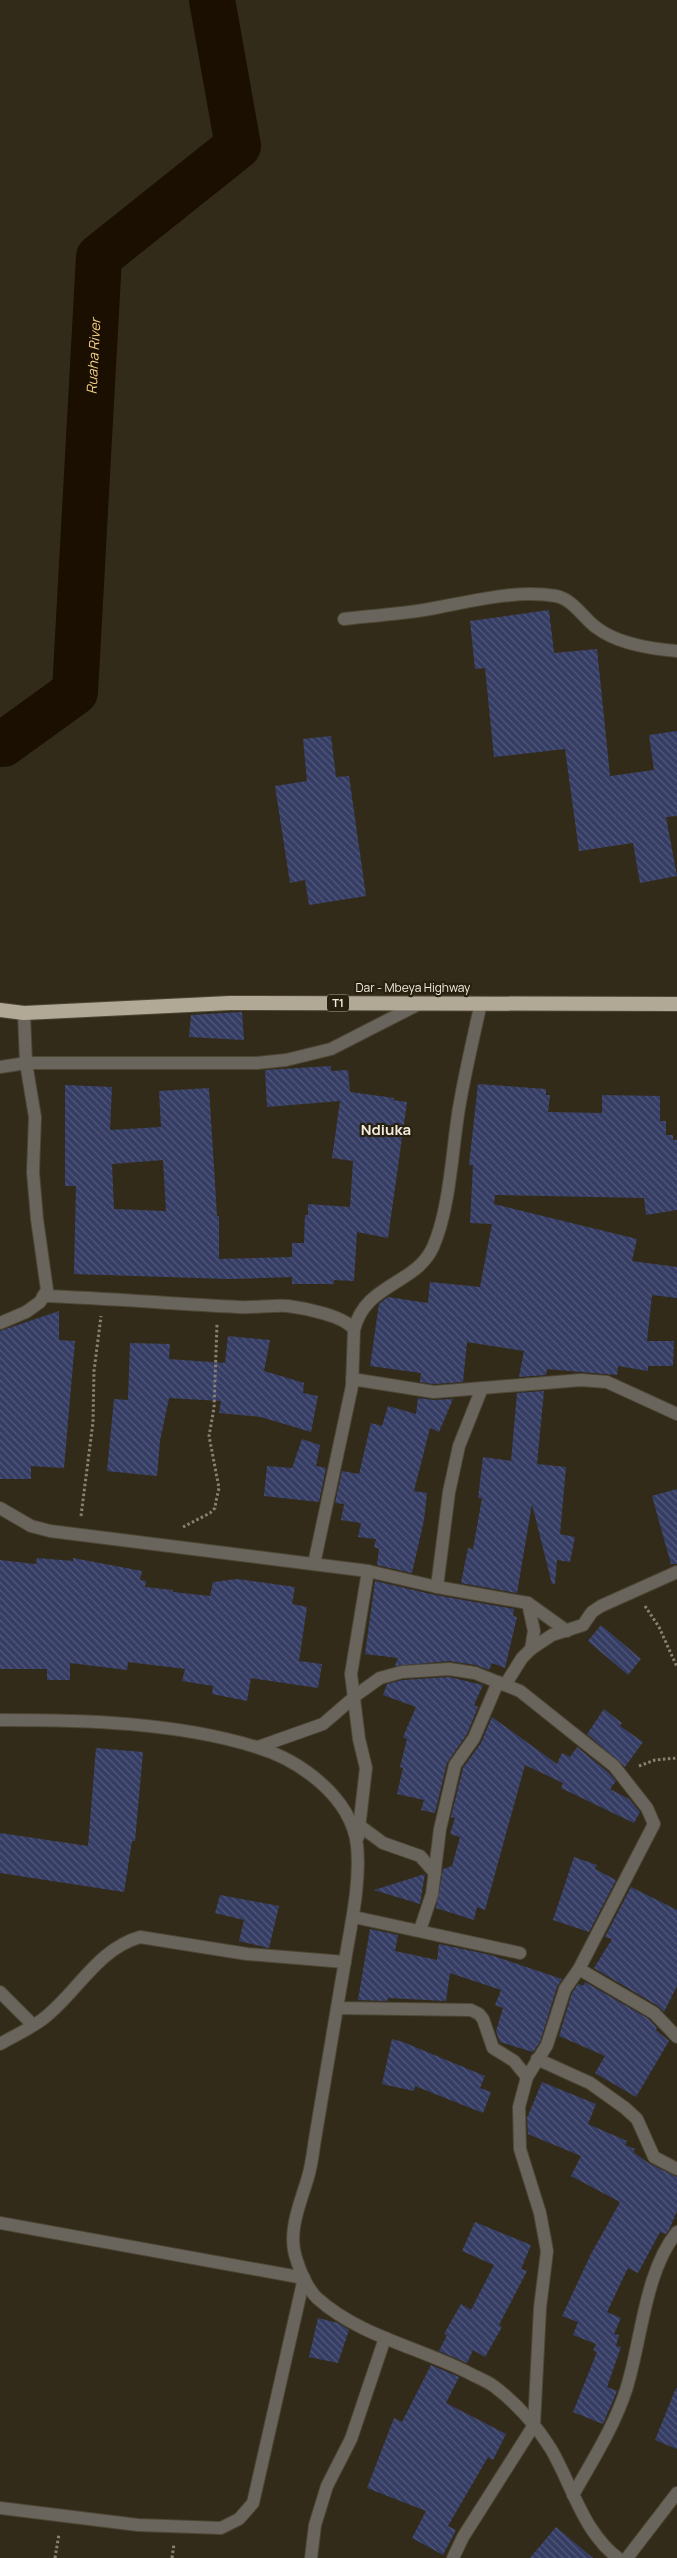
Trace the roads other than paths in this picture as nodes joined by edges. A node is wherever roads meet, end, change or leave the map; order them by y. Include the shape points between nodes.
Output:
1 (344, 619) dead end
2 (677, 651) edge
3 (421, 1003) junction
4 (481, 1004) junction
5 (677, 1004) edge
6 (0, 1010) edge
7 (24, 1013) junction
8 (26, 1063) junction
9 (0, 1067) edge
10 (43, 1296) junction
11 (0, 1323) edge
12 (354, 1330) junction
13 (352, 1379) junction
14 (482, 1388) junction
15 (677, 1414) edge
16 (0, 1508) edge
17 (314, 1564) junction
18 (368, 1571) junction
19 (677, 1572) edge
20 (437, 1587) junction
21 (528, 1603) junction
22 (567, 1630) junction
23 (531, 1649) junction
24 (502, 1683) junction
25 (354, 1698) junction
26 (0, 1720) edge
27 (258, 1747) junction
28 (360, 1826) junction
29 (357, 1847) junction
30 (435, 1873) junction
31 (354, 1916) junction
32 (420, 1930) junction
33 (520, 1953) dead end
34 (345, 1962) junction
35 (579, 1970) junction
36 (0, 1992) edge
37 (337, 2008) junction
38 (33, 2025) junction
39 (677, 2037) edge
40 (0, 2044) edge
41 (537, 2059) junction
42 (527, 2077) junction
43 (677, 2169) edge
44 (0, 2223) edge
45 (677, 2232) edge
46 (304, 2278) junction
47 (385, 2338) junction
48 (534, 2425) junction
49 (677, 2493) edge
50 (573, 2495) junction
51 (0, 2508) edge
52 (311, 2558) edge
53 (453, 2558) edge
54 (618, 2558) edge
55 (627, 2558) edge

1 - 2 street via 494,598 558,596 606,633 657,650
3 - 4 highway, Dar - Mbeya Highway / T1
3 - 7 highway, Dar - Mbeya Highway / T1 via 230,1003
3 - 8 street via 331,1049 286,1060
4 - 5 highway, Dar - Mbeya Highway / T1
4 - 12 street via 459,1107 442,1215 433,1246 427,1258 366,1303 357,1316
6 - 7 highway, Dar - Mbeya Highway / T1
7 - 8 street
8 - 9 street
8 - 10 street via 35,1117 33,1172 37,1219 47,1278 47,1290
10 - 11 street via 26,1312
10 - 12 street via 218,1306 288,1306 338,1317
12 - 13 street
13 - 14 street via 434,1392
13 - 17 street
14 - 15 street via 581,1380 607,1382
14 - 20 street via 459,1446 449,1492
16 - 17 street via 31,1526
17 - 18 street
18 - 20 street
18 - 25 street via 351,1674
19 - 22 street via 601,1606 583,1625
20 - 21 street
21 - 22 street
21 - 23 street via 534,1631
22 - 23 street via 540,1641
23 - 24 street
24 - 25 street via 475,1673 450,1669 402,1672 380,1678
24 - 30 street via 474,1738 455,1766 440,1830
24 - 35 street via 534,1701 620,1773 654,1824
25 - 27 street via 323,1724
25 - 28 street via 358,1739 366,1768
26 - 27 street via 132,1726 198,1734
27 - 29 street via 298,1766 332,1794 351,1821
28 - 29 street
28 - 30 street via 383,1843 420,1856
29 - 31 street
30 - 32 street
31 - 32 street
31 - 34 street
32 - 33 street
34 - 37 street
34 - 38 street via 247,1954 140,1937 125,1941 104,1956 44,2018
35 - 39 street via 654,2013
35 - 41 street via 565,1989 547,2045
36 - 38 street
37 - 42 street via 471,2010 480,2014 494,2048 514,2061
37 - 46 street via 309,2175 295,2217 294,2254
38 - 40 street
41 - 42 street
41 - 43 street via 590,2083 625,2108 637,2119 654,2157
42 - 48 street via 519,2107 520,2149 540,2213 547,2251 540,2308
44 - 46 street
45 - 50 street via 656,2268 626,2390
46 - 47 street via 316,2297 354,2323
46 - 51 street via 253,2503 239,2519 221,2528 138,2525
47 - 48 street via 493,2385
47 - 52 street via 351,2438 327,2486 315,2525
48 - 50 street via 551,2449
48 - 53 street
49 - 55 street
50 - 54 street via 578,2508

